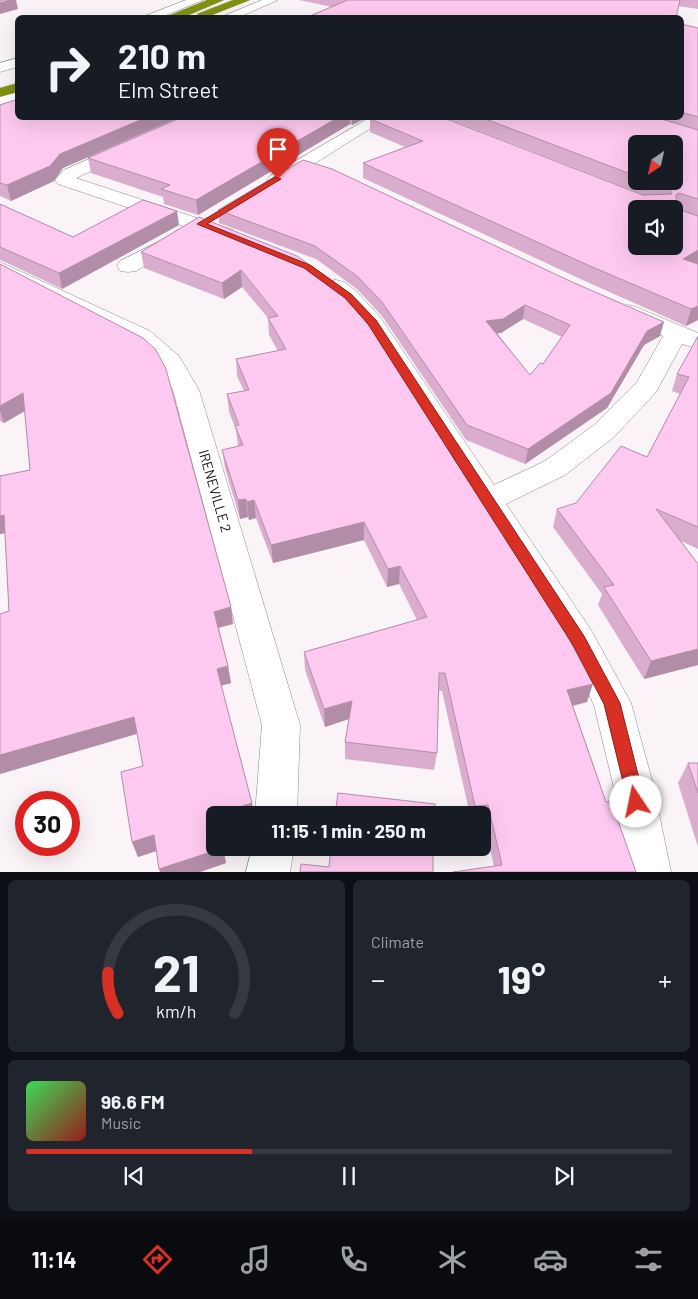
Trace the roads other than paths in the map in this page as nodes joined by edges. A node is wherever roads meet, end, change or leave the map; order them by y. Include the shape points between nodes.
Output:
1 (197, 0) edge
2 (218, 0) edge
3 (226, 0) edge
4 (244, 0) edge
5 (255, 0) edge
6 (272, 0) edge
7 (154, 15) edge
8 (177, 15) edge
9 (185, 15) edge
10 (203, 15) edge
11 (215, 15) edge
12 (233, 15) edge
13 (15, 63) edge
14 (0, 68) edge
15 (15, 73) edge
16 (0, 78) edge
17 (15, 82) edge
18 (0, 88) edge
19 (15, 88) edge
20 (0, 93) edge
21 (15, 95) edge
22 (0, 100) edge
23 (190, 120) edge
24 (377, 120) edge
25 (308, 161) junction
26 (330, 171) edge
27 (259, 190) edge
28 (209, 220) junction
29 (246, 242) edge
30 (128, 266) dead end
31 (0, 268) edge
32 (314, 271) edge
33 (612, 304) edge
34 (687, 338) edge
35 (488, 500) junction
36 (276, 806) edge
37 (271, 856) edge
38 (268, 872) edge
39 (649, 872) edge

1 - 7 street
2 - 8 highway
3 - 9 highway
4 - 10 highway
5 - 11 highway
6 - 12 street
13 - 14 street
15 - 16 highway
17 - 18 highway
19 - 20 highway
21 - 22 street
23 - 28 street via 70,174 64,180
24 - 25 street
25 - 26 street
25 - 27 street
28 - 29 street
28 - 30 street
31 - 36 street, IRENEVILLE 2 via 142,336 170,361 186,390 281,725
32 - 35 street via 348,296 372,322
33 - 34 street
34 - 35 street via 604,431 555,468
35 - 39 street via 578,640 612,703 633,784
37 - 38 street

